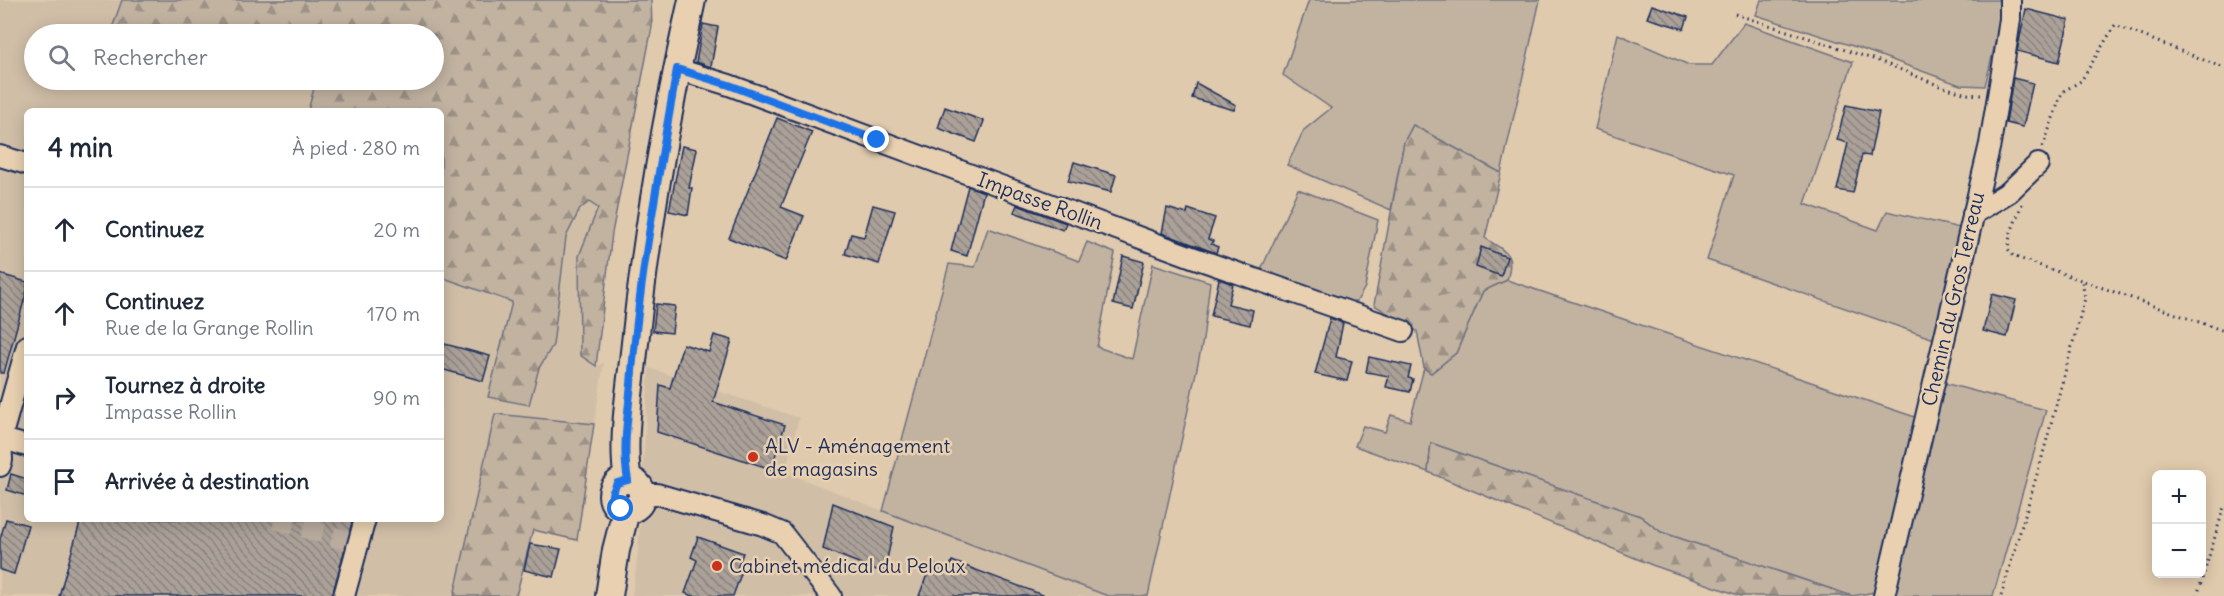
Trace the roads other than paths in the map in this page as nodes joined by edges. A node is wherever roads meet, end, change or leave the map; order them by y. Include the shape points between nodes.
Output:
1 (692, 0) edge
2 (2010, 0) edge
3 (677, 69) junction
4 (0, 156) edge
5 (24, 163) edge
6 (2038, 164) road end
7 (1973, 214) junction
8 (1403, 331) dead end
9 (24, 356) edge
10 (0, 438) edge
11 (24, 445) edge
12 (0, 466) edge
13 (632, 495) junction
14 (363, 522) edge
15 (344, 596) edge
16 (609, 596) edge
17 (831, 596) edge
18 (1884, 596) edge

1 - 3 main road
2 - 7 street, Chemin du Gros Terreau via 1990,144
3 - 8 street, Impasse Rollin
3 - 13 main road via 639,305 626,438 626,467
4 - 5 street
6 - 7 street via 2009,192
7 - 18 street, Chemin du Gros Terreau
9 - 10 street
10 - 11 street
10 - 12 street
13 - 16 main road via 616,550
13 - 17 street via 657,494 782,533
14 - 15 street via 353,542

